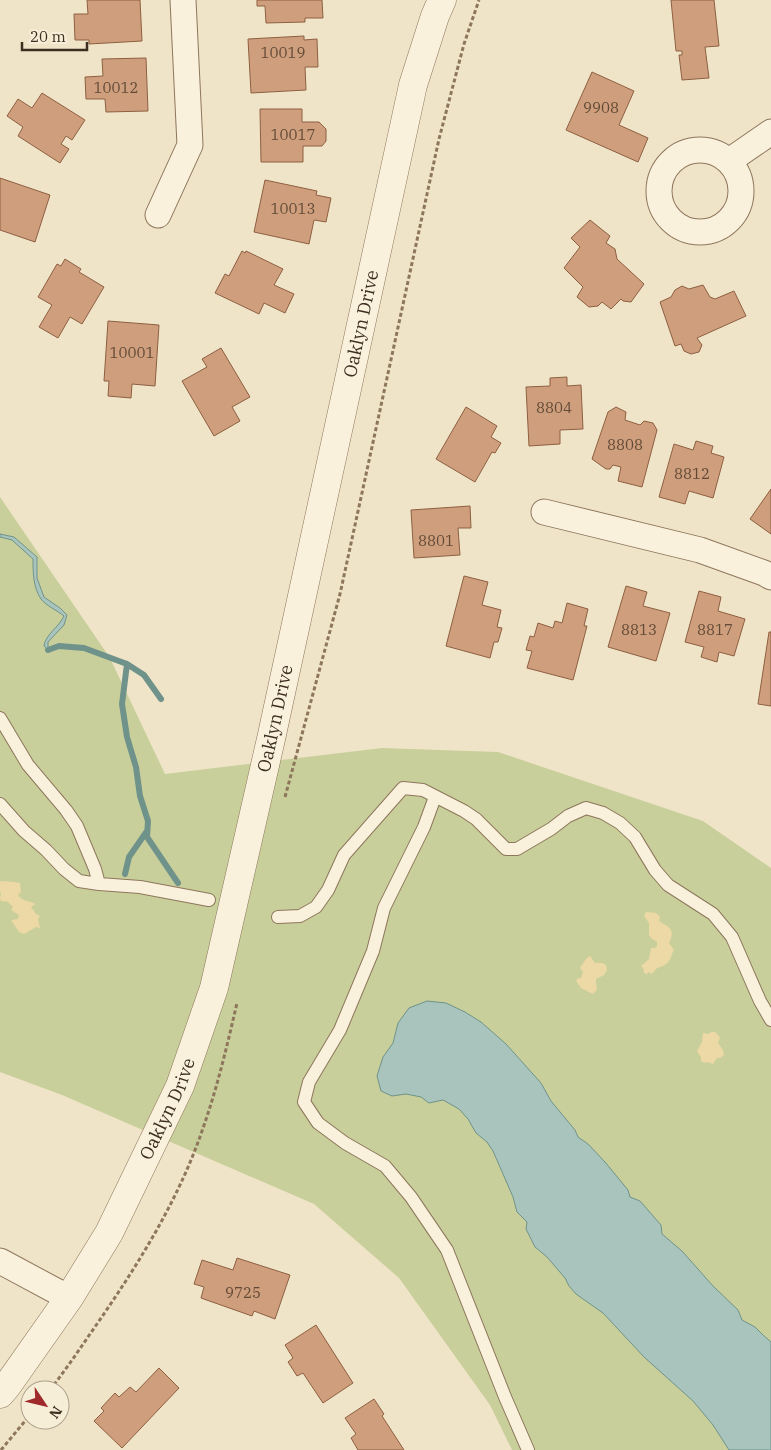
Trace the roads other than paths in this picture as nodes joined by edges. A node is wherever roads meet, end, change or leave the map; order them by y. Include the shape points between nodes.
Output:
1 (183, 0) edge
2 (442, 0) edge
3 (771, 132) edge
4 (729, 161) dead end
5 (158, 215) dead end
6 (544, 512) dead end
7 (771, 578) edge
8 (0, 718) edge
9 (435, 798) junction
10 (0, 804) edge
11 (99, 884) junction
12 (209, 900) dead end
13 (278, 917) dead end
14 (771, 1020) edge
15 (0, 1260) edge
16 (69, 1298) junction
17 (0, 1394) edge
18 (528, 1450) edge

1 - 5 street via 190,145
2 - 16 street, Oaklyn Drive via 413,85 272,739 214,988 180,1086 109,1233
3 - 4 street
6 - 7 street via 700,550
8 - 11 lane via 28,765 77,826
9 - 13 lane via 423,790 403,788 344,855 328,890 316,906 300,916
9 - 14 lane via 476,819 506,849 517,849 586,808 620,823 635,837 668,885 714,914 732,937
9 - 18 lane via 424,828 384,908 373,951 340,1030 309,1082 304,1102 318,1123 385,1166 411,1197 447,1250
10 - 11 lane via 24,831 79,881
11 - 12 lane via 140,887
15 - 16 street
16 - 17 street, Oaklyn Drive

